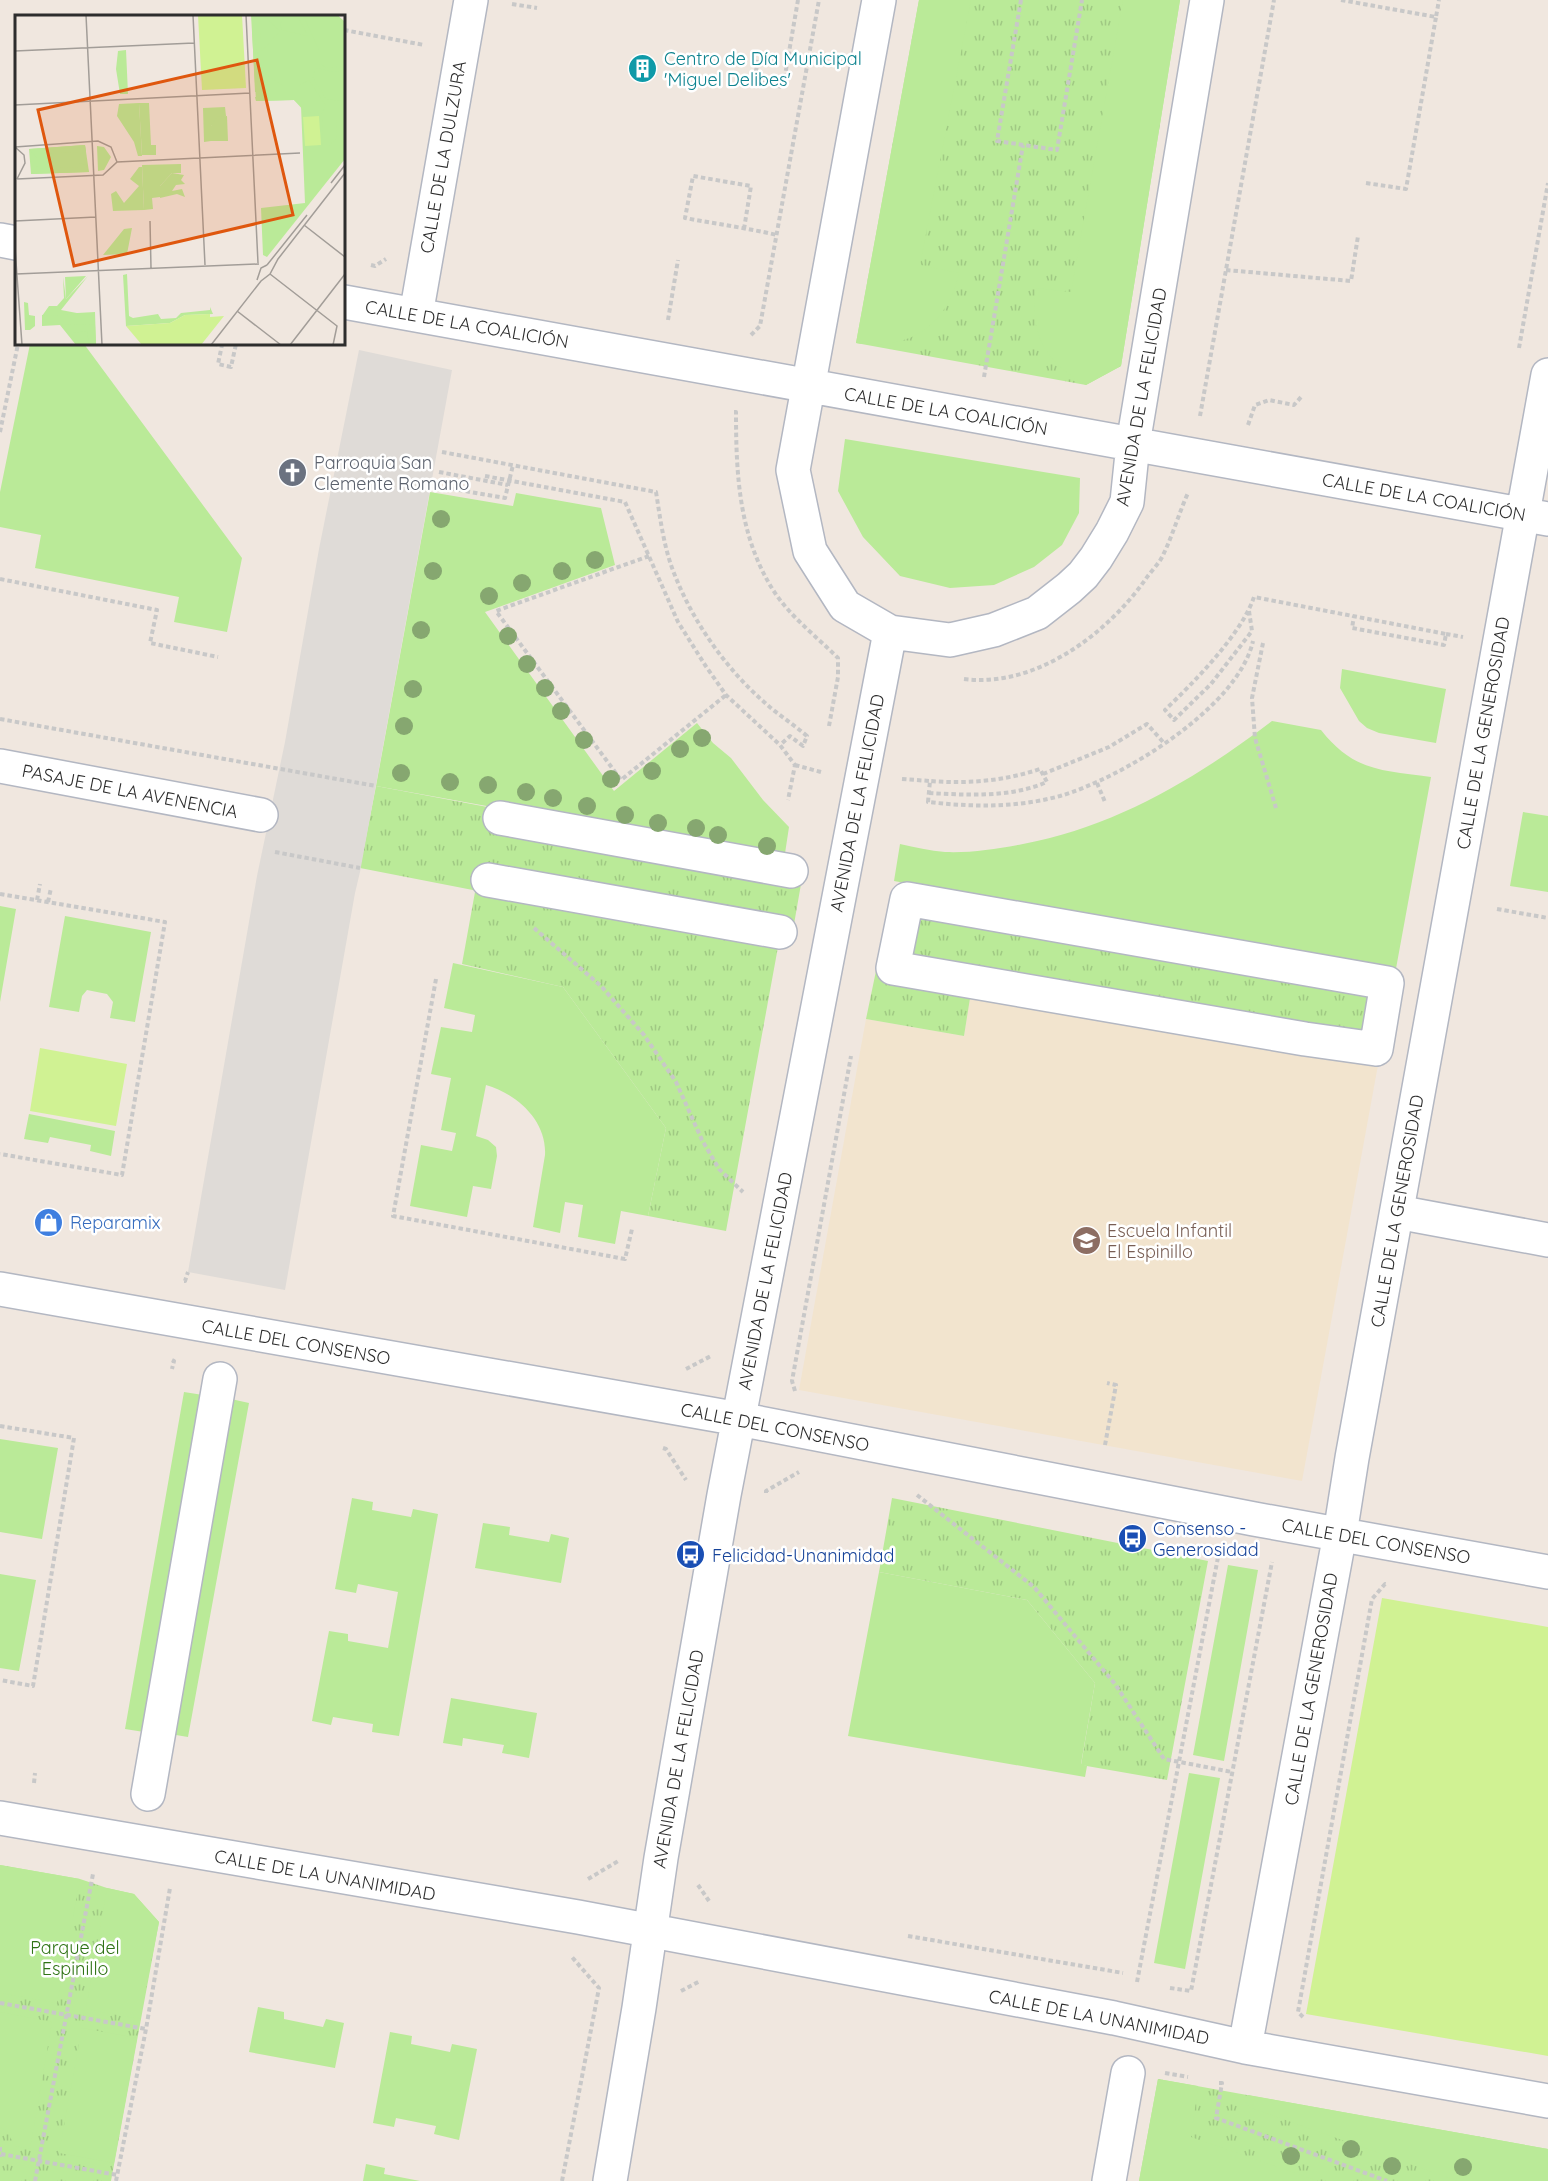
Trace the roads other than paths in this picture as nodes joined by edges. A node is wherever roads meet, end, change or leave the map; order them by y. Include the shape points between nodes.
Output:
1 (471, 0) edge
2 (879, 0) edge
3 (1207, 0) edge
4 (0, 240) edge
5 (15, 243) edge
6 (345, 302) edge
7 (416, 315) junction
8 (1548, 375) edge
9 (808, 386) junction
10 (1133, 444) junction
11 (1535, 517) edge
12 (890, 632) junction
13 (0, 766) edge
14 (261, 815) dead end
15 (500, 818) dead end
16 (792, 871) dead end
17 (488, 880) dead end
18 (895, 919) joint
19 (780, 932) dead end
20 (1397, 1212) junction
21 (1548, 1240) edge
22 (0, 1288) edge
23 (220, 1379) dead end
24 (739, 1419) junction
25 (1340, 1534) junction
26 (1548, 1572) edge
27 (148, 1794) dead end
28 (0, 1818) edge
29 (651, 1931) junction
30 (1245, 2047) junction
31 (1128, 2073) dead end
32 (1548, 2101) edge
33 (610, 2181) edge
34 (1109, 2181) edge

1 - 7 street, CALLE DE LA DULZURA
2 - 9 street, AVENIDA DE LA FELICIDAD
3 - 10 street, AVENIDA DE LA FELICIDAD
4 - 5 street
6 - 7 street, CALLE DE LA COALICIÓN
7 - 9 street, CALLE DE LA COALICIÓN
8 - 11 street, CALLE DE LA GENEROSIDAD
9 - 10 street, CALLE DE LA COALICIÓN
9 - 12 street, AVENIDA DE LA FELICIDAD via 793,470 810,551 845,606
10 - 11 street, CALLE DE LA COALICIÓN
10 - 12 street, AVENIDA DE LA FELICIDAD via 1127,502 1112,532 1083,575 1037,613 994,630 950,640
11 - 20 street, CALLE DE LA GENEROSIDAD
12 - 24 street, AVENIDA DE LA FELICIDAD
13 - 14 street, PASAJE DE LA AVENENCIA
15 - 16 street
17 - 19 street
18 - 18 street via 893,968 1376,1049 1385,1012 1387,983 907,899
20 - 21 street
20 - 25 street, CALLE DE LA GENEROSIDAD
22 - 24 street, CALLE DEL CONSENSO
23 - 27 street
24 - 25 street, CALLE DEL CONSENSO
24 - 29 street, AVENIDA DE LA FELICIDAD
25 - 26 street, CALLE DEL CONSENSO
25 - 30 street, CALLE DE LA GENEROSIDAD
28 - 29 street, CALLE DE LA UNANIMIDAD
29 - 30 street, CALLE DE LA UNANIMIDAD via 1114,2018
29 - 33 street
30 - 32 street, CALLE DE LA UNANIMIDAD
31 - 34 street

